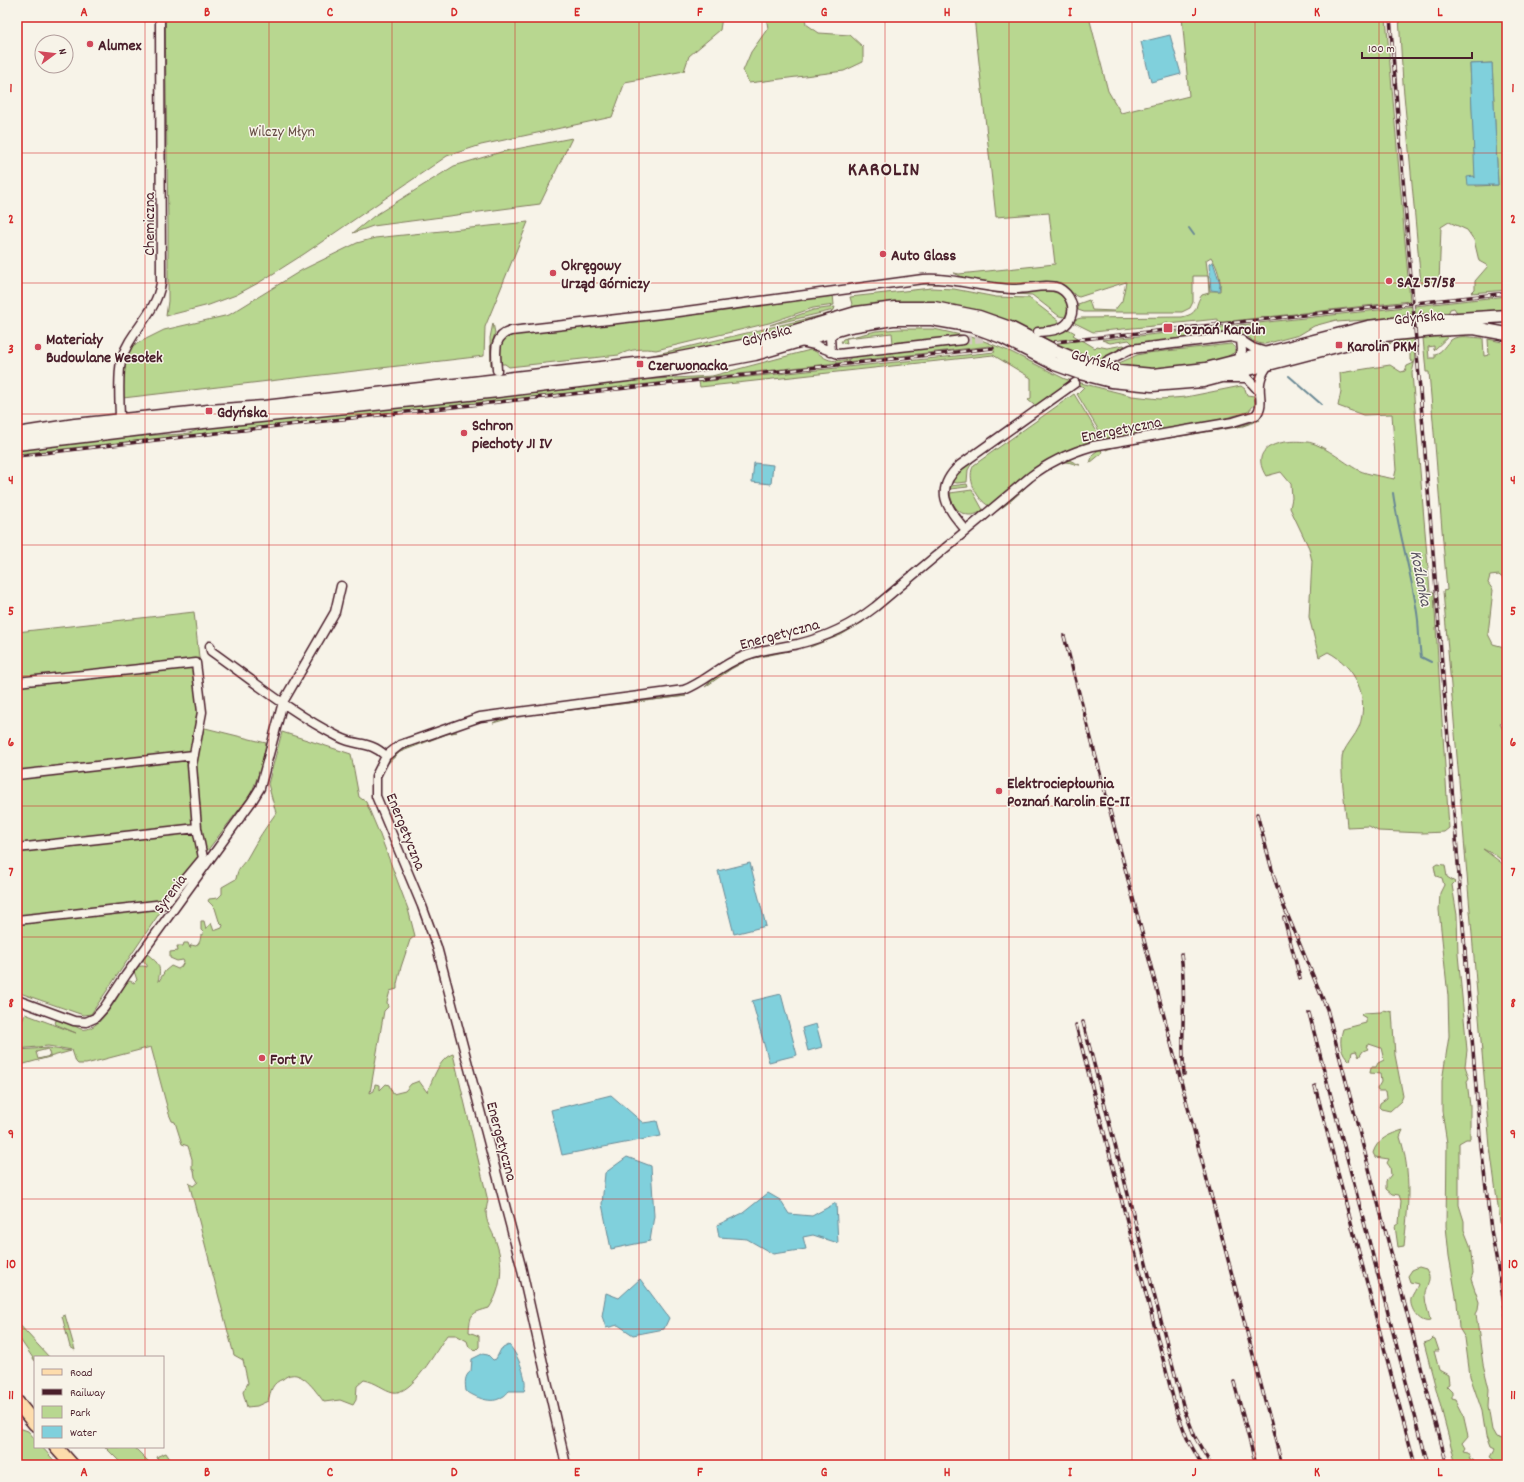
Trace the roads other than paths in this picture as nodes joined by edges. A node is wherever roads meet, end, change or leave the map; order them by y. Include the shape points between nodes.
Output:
1 (160, 17) edge
2 (1507, 316) edge
3 (837, 330) junction
4 (1038, 332) dead end
5 (1507, 334) edge
6 (963, 340) tunnel mouth
7 (1242, 340) junction
8 (799, 342) junction
9 (831, 352) junction
10 (1269, 358) junction
11 (1107, 361) dead end
12 (1236, 362) junction
13 (498, 370) junction
14 (529, 378) junction
15 (1217, 378) junction
16 (477, 384) junction
17 (1075, 384) dead end
18 (1258, 390) junction
19 (120, 420) junction
20 (133, 430) junction
21 (17, 434) edge
22 (100, 435) junction
23 (17, 444) edge
24 (966, 530) junction
25 (341, 586) dead end
26 (210, 646) dead end
27 (17, 682) edge
28 (283, 702) junction
29 (194, 756) junction
30 (386, 756) junction
31 (17, 775) edge
32 (197, 828) junction
33 (17, 848) edge
34 (206, 859) junction
35 (17, 920) edge
36 (17, 1000) edge
37 (17, 1402) edge
38 (34, 1423) edge
39 (57, 1448) edge
40 (72, 1465) edge
41 (566, 1465) edge

1 - 19 street, Chemiczna via 161,283 154,307 121,359
2 - 10 main road, Gdyńska via 1368,327
3 - 8 main road, Gdyńska
3 - 9 street via 830,340
3 - 15 main road, Gdyńska via 886,320 938,320 990,332 1056,364 1104,380 1161,386
4 - 13 street via 1059,328 1069,320 1071,301 1060,289 1050,286 1005,289 950,279 922,279 680,312 511,331 498,338
5 - 10 main road, Gdyńska via 1474,328 1395,334
6 - 9 street via 843,354
7 - 10 street
7 - 11 street via 1231,337 1144,346 1123,352
7 - 12 street via 1242,352
8 - 9 street
8 - 20 main road, Gdyńska via 722,361 671,370
10 - 12 main road, Gdyńska
10 - 15 main road, Gdyńska
10 - 18 street, Energetyczna via 1260,376
12 - 14 main road, Gdyńska via 1206,370 1173,374 1120,372 1069,358 1010,328 979,317 934,308 901,307 856,313 755,343 686,358
13 - 14 street
13 - 16 street
14 - 16 main road, Gdyńska
15 - 18 street via 1246,378
16 - 19 main road, Gdyńska
17 - 24 street via 966,461 949,476 944,490 945,502
18 - 24 street, Energetyczna via 1260,408 1256,415 1248,418 1103,443 1059,458 1030,477
19 - 20 street
19 - 21 main road, Gdyńska
19 - 22 street
20 - 22 main road, Gdyńska
22 - 23 main road, Gdyńska
24 - 30 street, Energetyczna via 862,616 823,637 752,652 702,683 684,690 480,717 400,745
25 - 28 street, Syrenia via 335,612
26 - 28 street via 211,651
27 - 29 street via 195,662 202,712
28 - 30 street via 338,737 350,742 372,745
28 - 34 street, Syrenia via 260,788
29 - 31 street
29 - 32 street via 192,765
30 - 41 street, Energetyczna via 376,776 376,796 437,947 521,1266
32 - 33 street
32 - 34 street
34 - 35 street via 165,904
34 - 36 street, Syrenia via 95,1018 86,1022 74,1021
37 - 38 main road
39 - 40 main road

